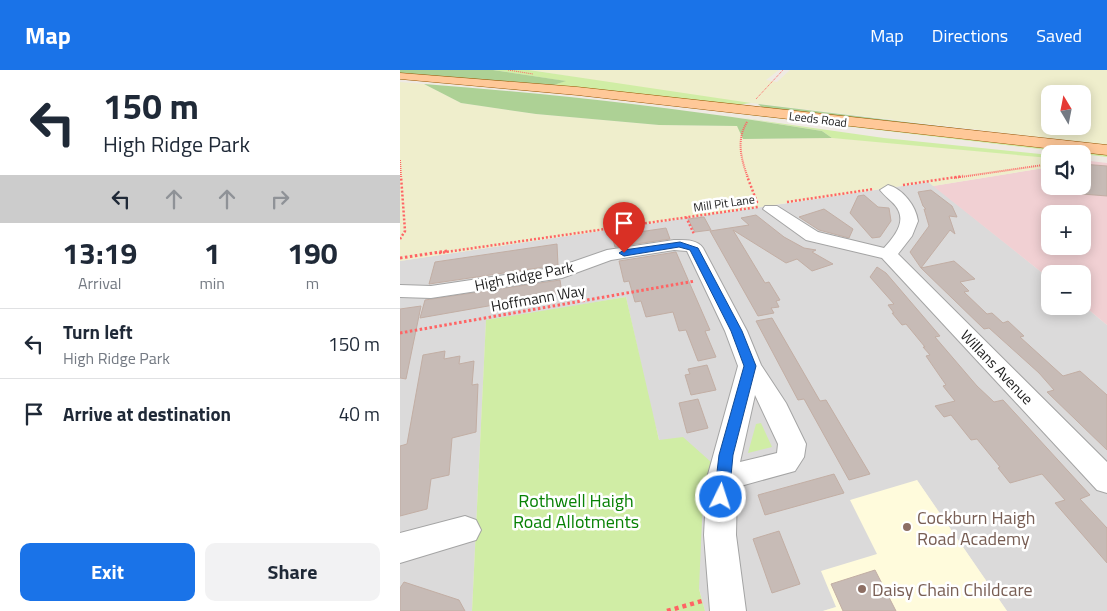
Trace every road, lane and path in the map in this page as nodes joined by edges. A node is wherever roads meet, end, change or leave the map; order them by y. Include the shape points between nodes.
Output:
1 (783, 70) edge
2 (400, 76) edge
3 (400, 80) edge
4 (527, 88) junction
5 (749, 114) junction
6 (1107, 150) edge
7 (1041, 152) edge
8 (1091, 157) edge
9 (1107, 158) edge
10 (400, 160) edge
11 (1041, 166) edge
12 (888, 192) junction
13 (774, 206) junction
14 (733, 210) junction
15 (400, 239) edge
16 (888, 254) junction
17 (400, 258) edge
18 (710, 278) junction
19 (400, 291) edge
20 (400, 333) edge
21 (750, 366) junction
22 (773, 403) junction
23 (738, 410) junction
24 (722, 478) junction
25 (1107, 481) edge
26 (465, 530) dead end
27 (400, 548) edge
28 (726, 603) edge
29 (667, 611) edge

1 - 5 path via 760,91
2 - 4 main road, Leeds Road
3 - 4 main road, Leeds Road
4 - 5 main road, Leeds Road
4 - 7 main road, Leeds Road
5 - 6 main road, Leeds Road
5 - 14 path via 743,127 742,158 756,202
8 - 9 main road
10 - 15 path via 405,231
11 - 12 path, Mill Pit Lane
12 - 13 path, Mill Pit Lane
12 - 16 street via 904,202 910,225
13 - 14 path, Mill Pit Lane
13 - 16 street via 812,236
14 - 17 path, Mill Pit Lane
16 - 25 street, Willans Avenue
18 - 19 street, High Ridge Park via 696,251 680,244 607,256 562,272 431,292
18 - 20 path, Hoffmann Way
18 - 21 street, High Ridge Park
21 - 22 street, High Ridge Park
21 - 23 street
22 - 23 street
22 - 24 street, High Ridge Park via 792,444 790,457 784,463
23 - 24 street
24 - 28 street via 720,535
26 - 27 street
28 - 29 path

